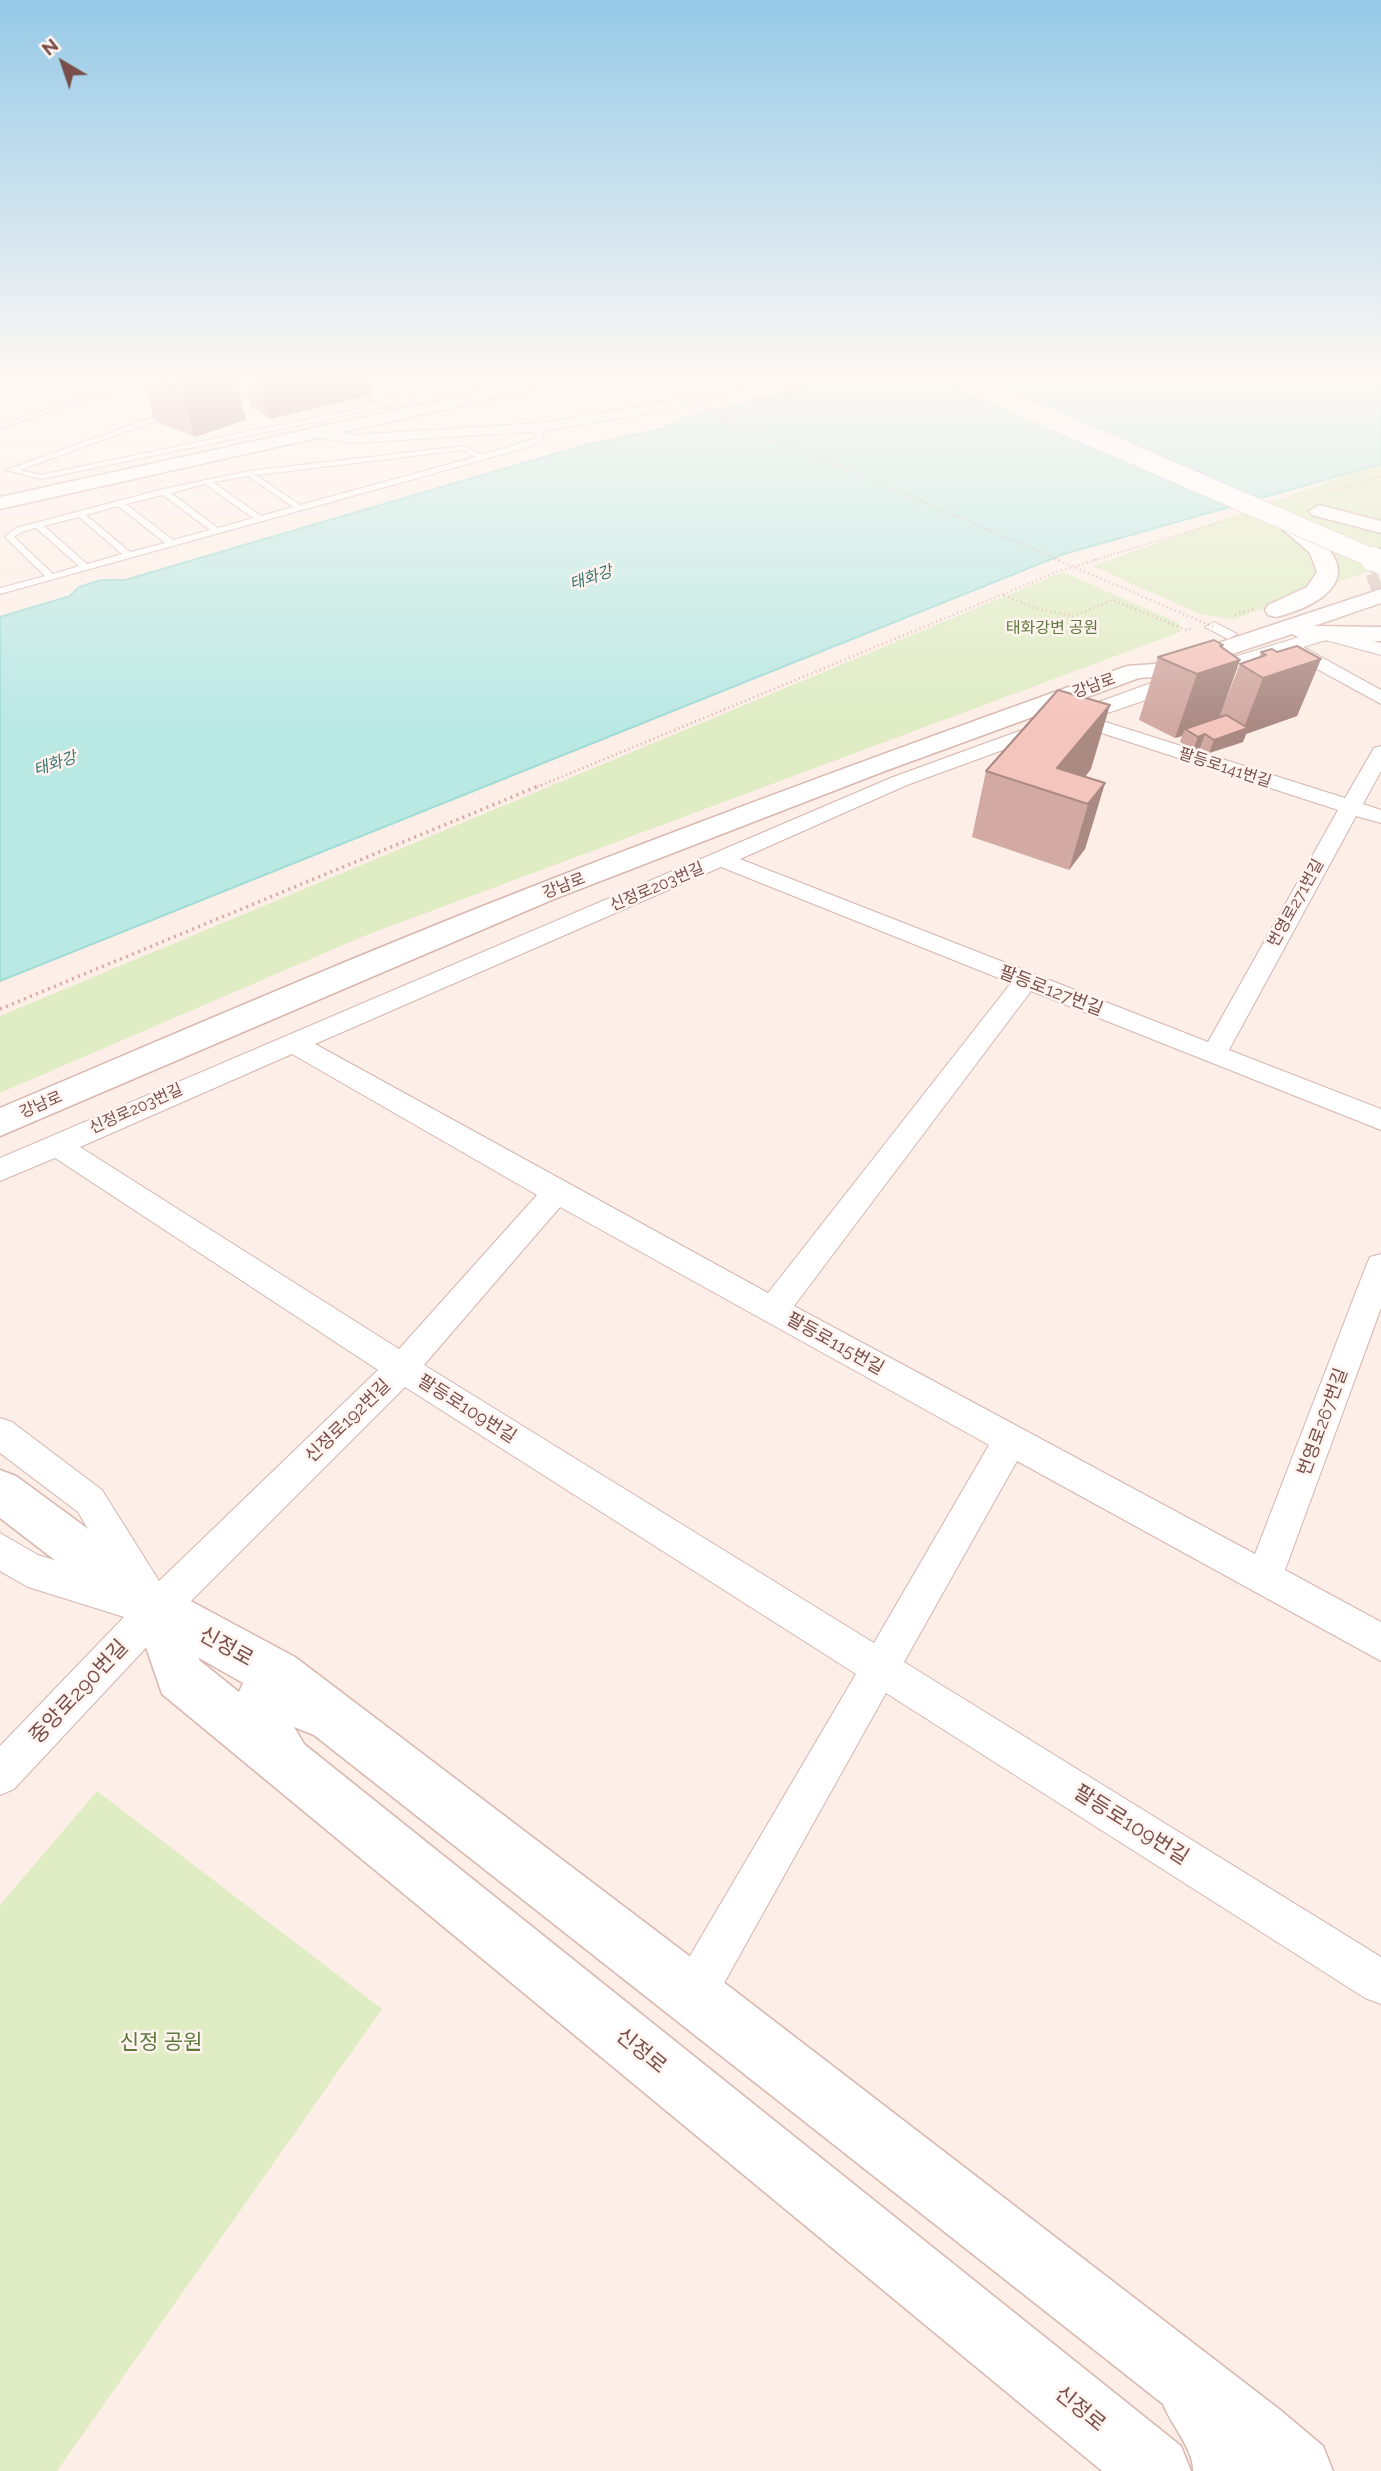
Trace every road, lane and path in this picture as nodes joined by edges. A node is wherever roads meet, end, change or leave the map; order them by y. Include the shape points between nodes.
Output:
1 (25, 496) edge
2 (114, 496) edge
3 (144, 496) edge
4 (170, 496) edge
5 (231, 496) edge
6 (282, 496) edge
7 (341, 496) edge
8 (918, 496) edge
9 (1225, 496) edge
10 (1296, 501) dead end
11 (0, 502) edge
12 (119, 503) junction
13 (299, 508) junction
14 (1319, 511) junction
15 (79, 513) junction
16 (67, 517) junction
17 (260, 519) junction
18 (1226, 521) dead end
19 (1283, 522) junction
20 (38, 525) junction
21 (1381, 527) edge
22 (217, 531) junction
23 (1381, 536) edge
24 (172, 544) junction
25 (130, 556) junction
26 (1381, 562) tunnel mouth
27 (85, 567) junction
28 (51, 577) junction
29 (0, 591) edge
30 (1003, 594) junction
31 (1375, 599) edge
32 (1259, 607) dead end
33 (1226, 625) junction
34 (1325, 634) junction
35 (1381, 634) edge
36 (1281, 639) junction
37 (1381, 649) edge
38 (1136, 671) junction
39 (1381, 698) edge
40 (1071, 717) junction
41 (1381, 752) edge
42 (1349, 807) junction
43 (1381, 817) edge
44 (723, 860) junction
45 (1026, 981) junction
46 (0, 1009) edge
47 (291, 1042) junction
48 (1214, 1054) junction
49 (1381, 1120) edge
50 (0, 1123) edge
51 (56, 1145) junction
52 (0, 1170) edge
53 (556, 1192) junction
54 (1381, 1266) edge
55 (773, 1310) junction
56 (402, 1368) junction
57 (0, 1433) edge
58 (1011, 1439) junction
59 (0, 1491) edge
60 (0, 1550) edge
61 (1264, 1578) junction
62 (157, 1609) junction
63 (1381, 1642) edge
64 (881, 1669) junction
65 (357, 1737) junction
66 (0, 1774) edge
67 (314, 1785) junction
68 (1381, 1982) edge
69 (693, 1994) junction
70 (1102, 2314) junction
71 (1070, 2400) junction
72 (1156, 2471) edge
73 (1178, 2471) edge
74 (1228, 2471) edge
75 (1298, 2471) edge

1 - 11 main road
2 - 16 lane via 67,507
3 - 12 lane
4 - 22 lane
5 - 17 lane
6 - 13 lane
7 - 13 lane
8 - 33 path, bridge
9 - 19 main road, bridge
10 - 14 main road
12 - 15 lane
12 - 24 lane
13 - 17 lane
14 - 21 main road
14 - 23 main road
15 - 16 lane
15 - 25 lane
16 - 20 lane
17 - 22 lane
18 - 30 path via 1097,558
19 - 26 main road, bridge
19 - 33 main road via 1324,560 1329,580 1305,600
20 - 27 lane
20 - 28 lane via 9,537
22 - 24 lane
24 - 25 lane
25 - 27 lane
27 - 28 lane
28 - 29 lane via 10,584
30 - 33 path via 1035,608 1073,616 1113,600 1186,630
30 - 46 path
31 - 33 main road, 강남로
31 - 36 main road, 강남로
32 - 33 path
33 - 36 main road
33 - 38 main road, 강남로 via 1143,662
34 - 35 main road
34 - 36 main road
34 - 37 street
36 - 38 main road, 강남로 via 1157,671
36 - 39 street
36 - 40 street, 신정로203번길
38 - 50 main road, 강남로 via 543,893
40 - 42 street, 팔등로141번길
40 - 44 street, 신정로203번길 via 900,781
41 - 42 street, 번영로271번길
42 - 43 street, 팔등로141번길
42 - 48 street, 번영로271번길
44 - 45 street, 팔등로127번길
44 - 47 street, 신정로203번길
45 - 48 street, 팔등로127번길
45 - 55 street
47 - 51 street, 신정로203번길
47 - 53 street, 팔등로115번길
48 - 49 street, 팔등로127번길
51 - 52 street, 신정로203번길
51 - 56 street, 팔등로109번길
53 - 55 street, 팔등로115번길
53 - 56 street, 신정로192번길
54 - 61 street, 번영로267번길
55 - 58 street, 팔등로115번길
56 - 62 street, 신정로192번길
56 - 64 street, 팔등로109번길
57 - 62 street via 90,1501
58 - 61 street, 팔등로115번길
58 - 64 street
59 - 62 main road, 신정로
60 - 62 street via 28,1570
61 - 63 street, 팔등로115번길
62 - 65 main road, 신정로 via 278,1675
62 - 66 street, 중앙로290번길
62 - 67 main road, 신정로 via 180,1676
64 - 68 street, 팔등로109번길
64 - 69 street
65 - 67 main road via 283,1697 261,1700 256,1712 268,1737
65 - 69 main road, 신정로
67 - 71 main road, 신정로
69 - 70 main road, 신정로
70 - 74 main road via 1203,2410 1229,2450
70 - 75 main road, 신정로
71 - 72 main road, 신정로
71 - 73 main road via 1146,2455

